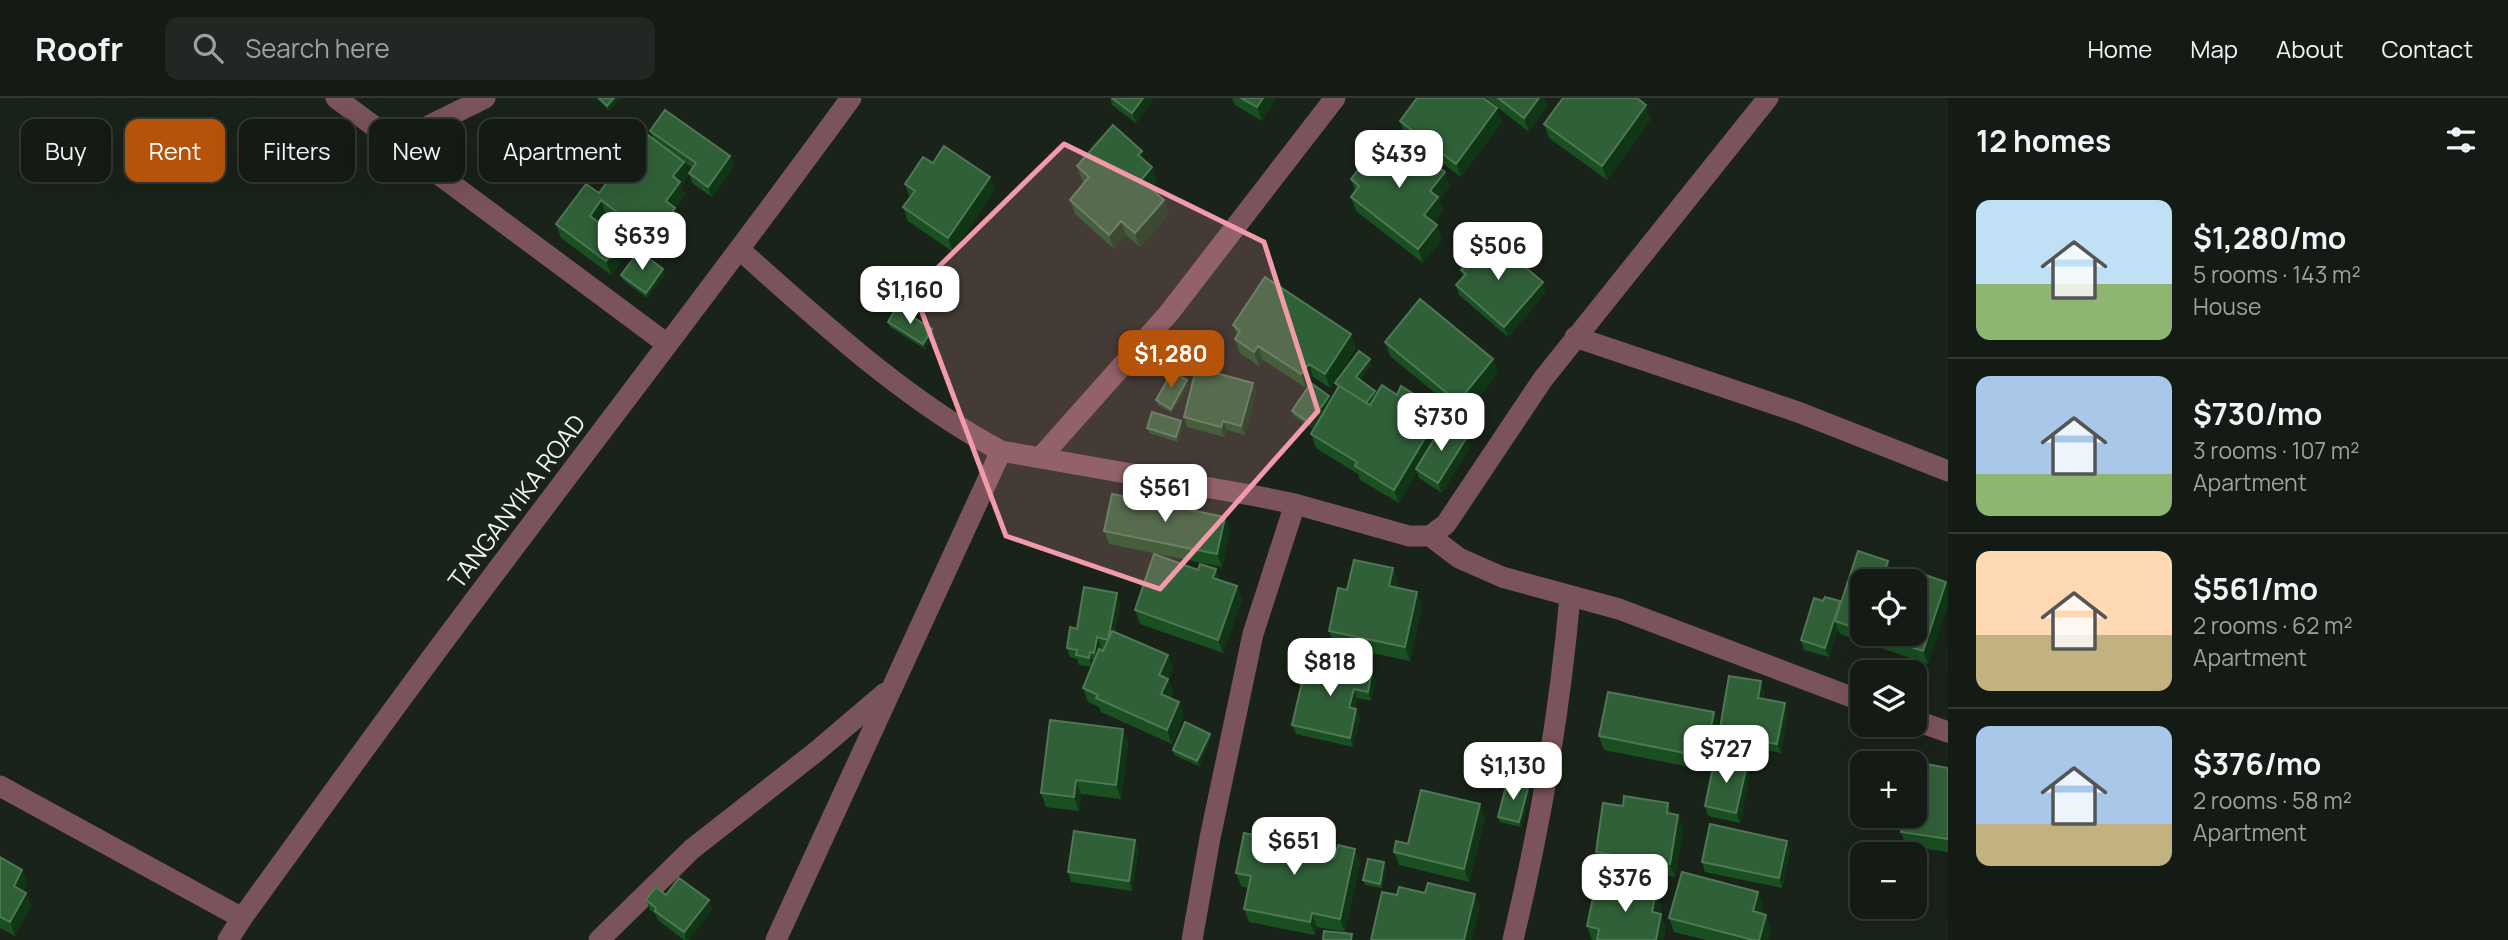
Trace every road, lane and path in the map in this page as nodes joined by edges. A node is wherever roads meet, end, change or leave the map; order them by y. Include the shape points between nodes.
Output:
1 (336, 98) edge
2 (485, 98) edge
3 (851, 98) edge
4 (1335, 98) edge
5 (1768, 98) edge
6 (443, 119) edge
7 (369, 122) edge
8 (450, 182) edge
9 (740, 250) junction
10 (1576, 337) junction
11 (667, 344) junction
12 (1000, 451) junction
13 (1040, 458) junction
14 (1948, 471) edge
15 (1295, 505) junction
16 (1430, 536) junction
17 (1570, 596) junction
18 (892, 687) junction
19 (1850, 696) edge
20 (1927, 725) edge
21 (1948, 732) edge
22 (0, 786) edge
23 (242, 918) junction
24 (228, 940) edge
25 (598, 940) edge
26 (775, 940) edge
27 (1192, 940) edge
28 (1513, 940) edge

1 - 7 street
2 - 6 street
3 - 9 street, TANGANYIKA ROAD
4 - 13 street via 1169,313
5 - 10 street
8 - 11 street
9 - 11 street, TANGANYIKA ROAD
9 - 12 street via 841,339 972,436
10 - 14 street via 1798,412
10 - 16 street via 1458,509
11 - 23 street, TANGANYIKA ROAD
12 - 13 street
12 - 18 street
13 - 15 street
15 - 16 street via 1409,536
15 - 27 street via 1253,634
16 - 17 street via 1460,558 1502,577
17 - 19 street via 1619,609
17 - 28 street via 1564,665 1531,866
18 - 25 street via 692,849
18 - 26 street
20 - 21 street
22 - 23 street
23 - 24 street, TANGANYIKA ROAD

